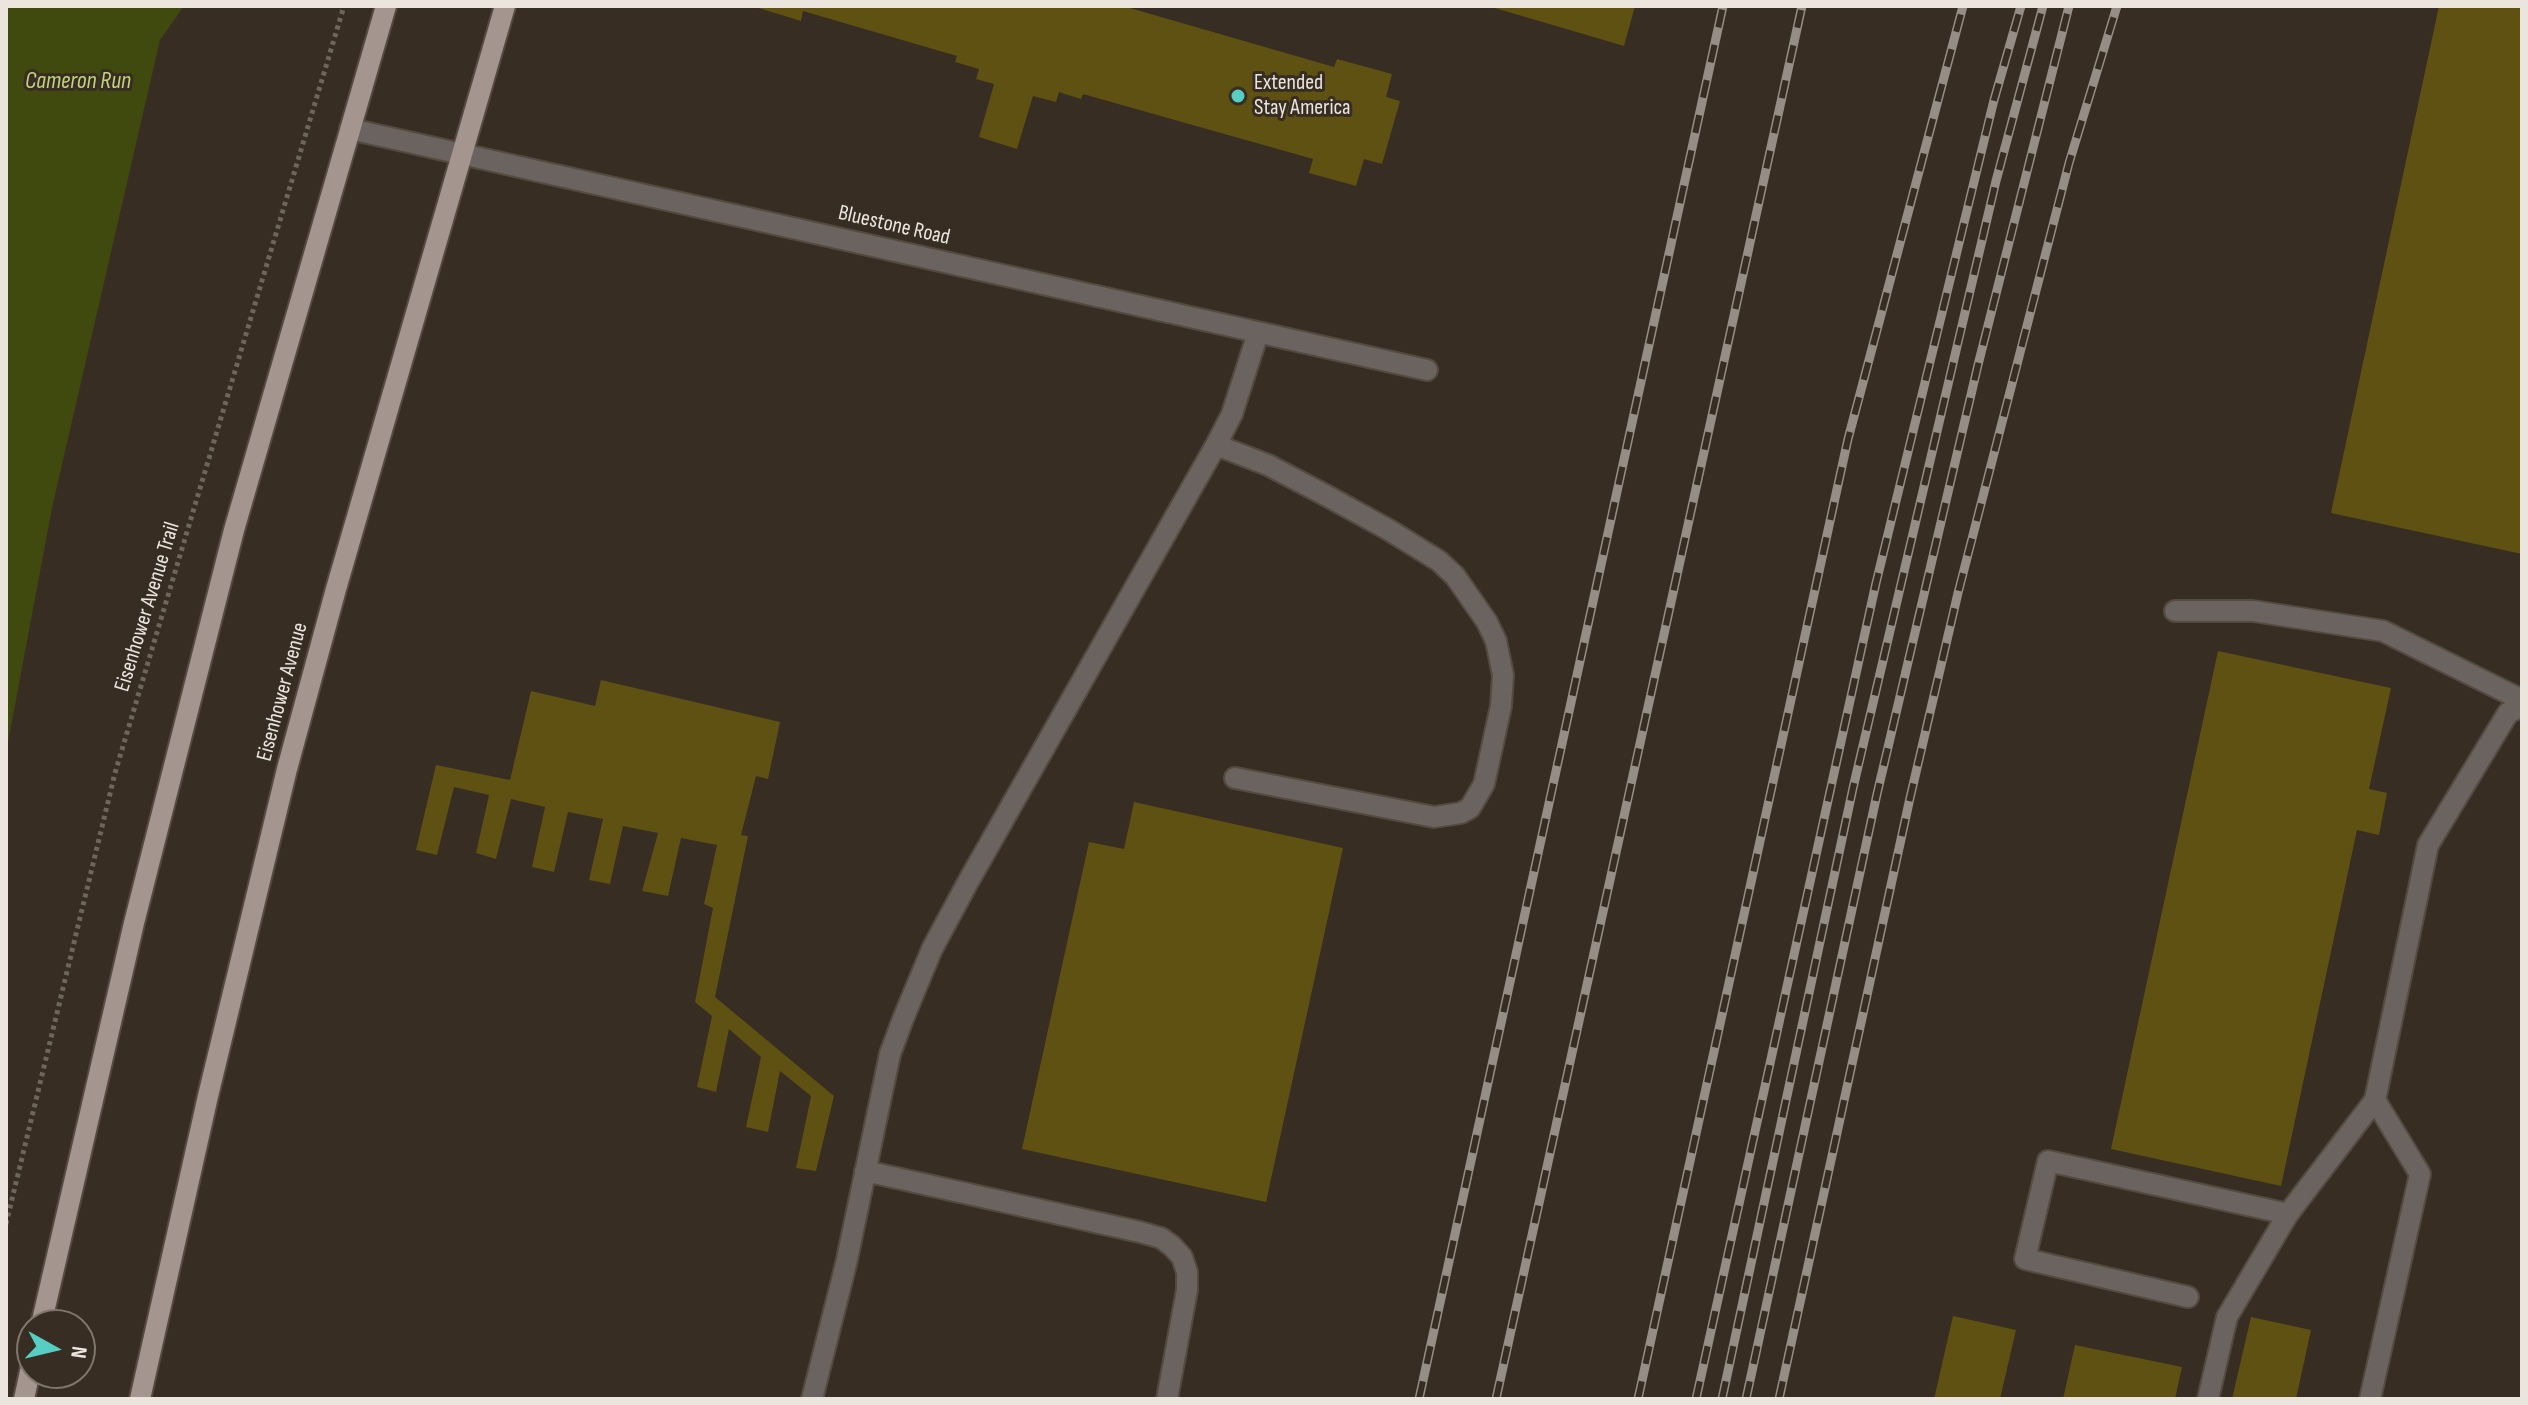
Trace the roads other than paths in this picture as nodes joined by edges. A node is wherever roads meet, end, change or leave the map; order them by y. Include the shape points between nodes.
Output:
1 (386, 6) edge
2 (505, 6) edge
3 (350, 129) junction
4 (460, 154) junction
5 (1258, 333) junction
6 (1427, 370) dead end
7 (1216, 445) junction
8 (2175, 611) dead end
9 (2522, 703) edge
10 (1235, 778) dead end
11 (2375, 1100) junction
12 (865, 1171) junction
13 (2288, 1214) junction
14 (2188, 1297) dead end
15 (45, 1309) edge
16 (140, 1399) edge
17 (812, 1399) edge
18 (1167, 1399) edge
19 (2208, 1399) edge
20 (2370, 1399) edge

1 - 3 main road
2 - 4 main road, Eisenhower Avenue
3 - 4 street, Bluestone Road
3 - 15 main road via 234,530 134,923
4 - 5 street, Bluestone Road
4 - 16 main road, Eisenhower Avenue via 283,784
5 - 6 street, Bluestone Road
5 - 7 street via 1232,414
7 - 10 street via 1268,465 1439,561 1487,622 1503,675 1484,784 1461,813 1434,817
7 - 12 street via 932,949 890,1054
8 - 9 street via 2253,611 2383,631
9 - 11 street via 2508,713 2428,845
11 - 13 street
11 - 20 street via 2420,1174
12 - 17 street
12 - 18 street via 1140,1232 1172,1246 1182,1257 1187,1290
13 - 14 street via 2048,1161 2025,1259
13 - 19 street via 2227,1317

